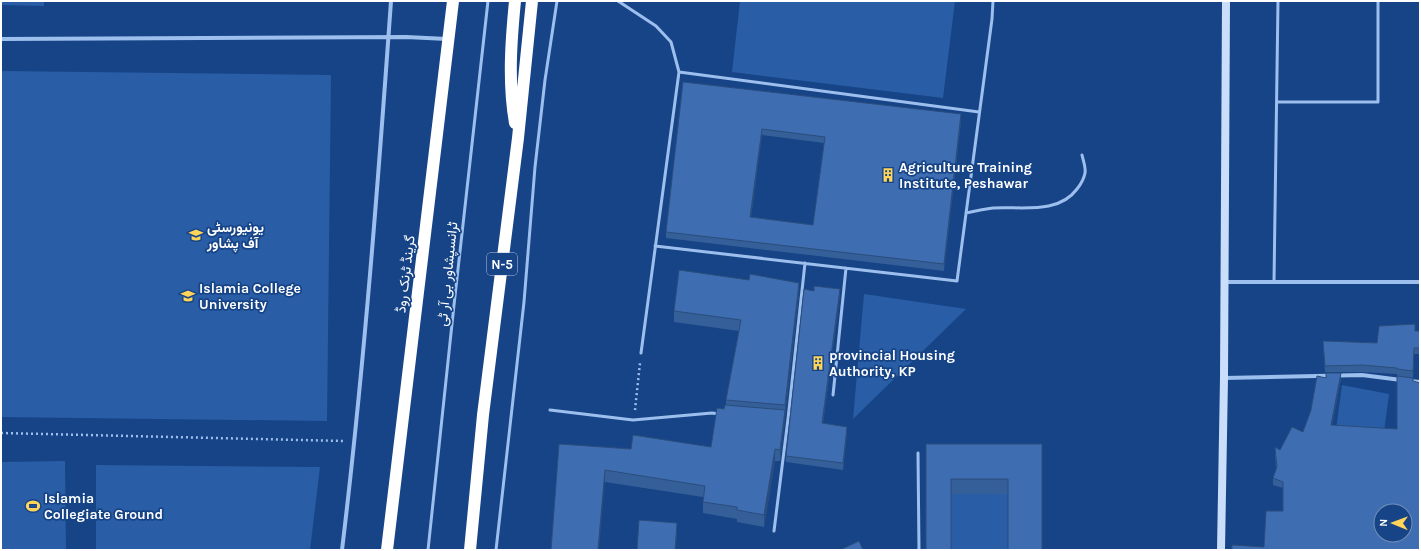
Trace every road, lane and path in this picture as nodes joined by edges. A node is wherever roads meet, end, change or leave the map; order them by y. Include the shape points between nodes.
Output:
1 (391, 1) edge
2 (452, 1) edge
3 (456, 1) edge
4 (488, 1) edge
5 (514, 1) edge
6 (532, 1) edge
7 (557, 1) edge
8 (618, 1) edge
9 (993, 1) edge
10 (1226, 1) edge
11 (1278, 1) edge
12 (1378, 1) edge
13 (449, 35) junction
14 (388, 37) junction
15 (1, 38) edge
16 (679, 72) junction
17 (1276, 102) junction
18 (979, 112) junction
19 (518, 138) junction
20 (1082, 155) dead end
21 (966, 213) junction
22 (655, 246) junction
23 (805, 264) junction
24 (846, 268) junction
25 (1224, 282) junction
26 (1274, 282) junction
27 (1420, 282) edge
28 (642, 353) joint
29 (1224, 378) junction
30 (1420, 382) edge
31 (833, 395) dead end
32 (550, 410) dead end
33 (727, 415) edge
34 (781, 419) edge
35 (633, 420) junction
36 (788, 420) junction
37 (1, 433) edge
38 (355, 441) junction
39 (918, 453) dead end
40 (774, 531) dead end
41 (342, 550) edge
42 (387, 550) edge
43 (428, 550) edge
44 (470, 550) edge
45 (496, 550) edge
46 (919, 550) edge
47 (1220, 550) edge

1 - 14 street
2 - 13 highway, گرینڈ ٹرنک روڈ
3 - 13 highway
4 - 43 lane, ٹرانسپشاور بی آر ٹی
5 - 19 highway via 511,102
6 - 19 highway, N-5
7 - 45 lane via 535,167 524,302
8 - 16 lane via 656,26 671,42
9 - 18 lane
10 - 25 street
11 - 17 lane
12 - 17 lane via 1378,102
13 - 14 street
13 - 42 highway, گرینڈ ٹرنک روڈ
14 - 15 street
14 - 38 street
16 - 18 lane
16 - 22 lane
17 - 26 lane
18 - 21 lane
19 - 44 highway, N-5 via 483,415
20 - 21 lane via 1085,172 1082,182 1076,192 1057,204 1025,209 993,208
21 - 24 lane via 957,281
22 - 23 lane
22 - 28 lane
23 - 24 lane
23 - 36 lane
24 - 31 lane
25 - 26 street
25 - 29 street
26 - 27 street
28 - 35 path
29 - 30 street via 1362,375
29 - 47 street
32 - 35 lane
33 - 35 lane via 712,413
34 - 36 lane
36 - 40 lane
37 - 38 path
38 - 41 street
39 - 46 lane

